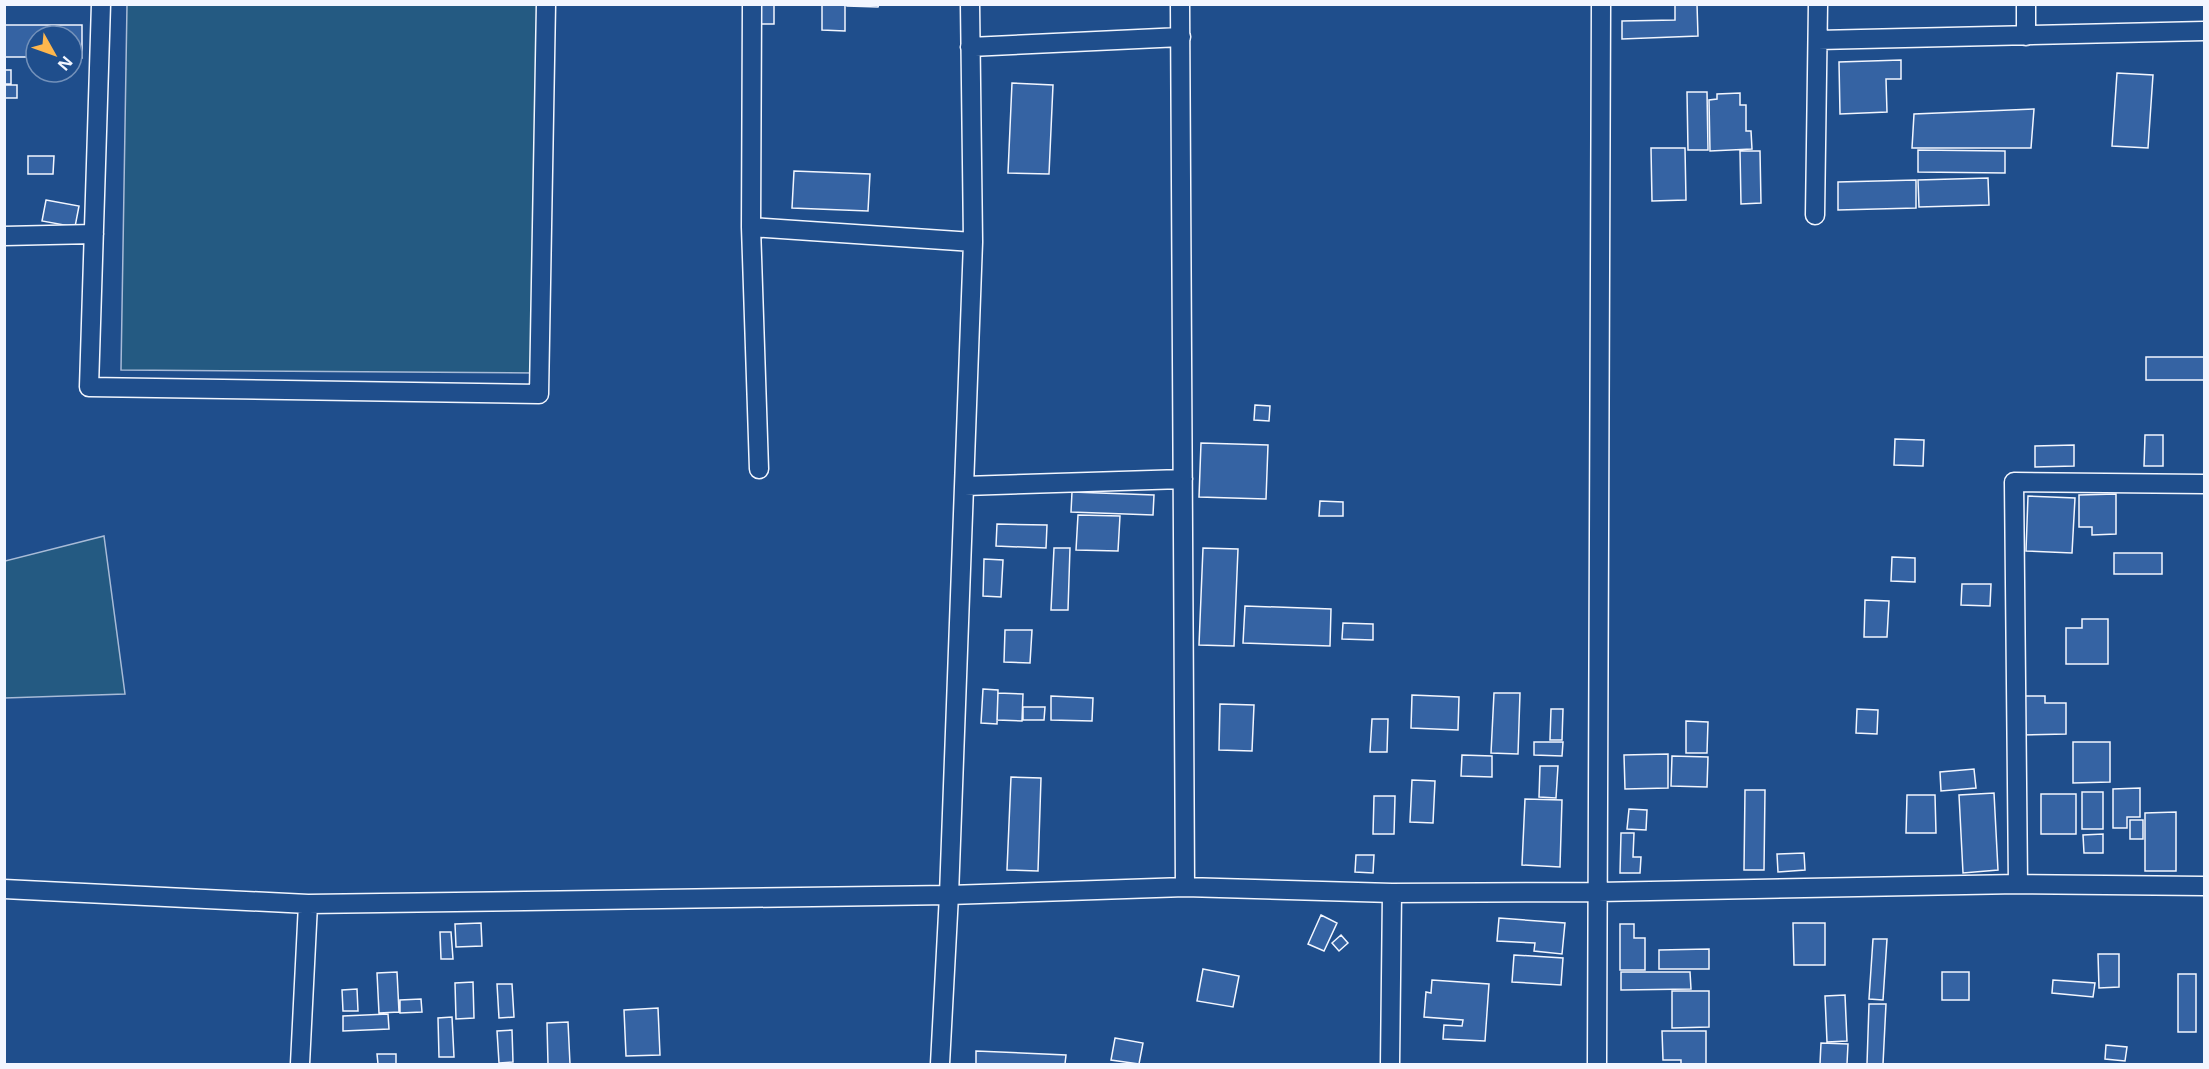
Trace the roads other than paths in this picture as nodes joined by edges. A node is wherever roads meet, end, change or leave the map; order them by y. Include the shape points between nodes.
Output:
1 (101, 4) edge
2 (546, 4) edge
3 (752, 4) edge
4 (970, 4) edge
5 (1180, 4) edge
6 (1601, 4) edge
7 (1818, 4) edge
8 (2026, 4) edge
9 (2205, 31) edge
10 (2026, 36) junction
11 (1180, 37) junction
12 (1818, 40) junction
13 (970, 46) junction
14 (1815, 215) dead end
15 (751, 227) junction
16 (94, 234) junction
17 (4, 236) edge
18 (973, 242) junction
19 (759, 469) dead end
20 (1183, 479) junction
21 (2205, 484) edge
22 (965, 486) junction
23 (2018, 884) junction
24 (2205, 886) edge
25 (1185, 887) junction
26 (4, 889) edge
27 (1598, 892) junction
28 (1392, 893) junction
29 (949, 895) junction
30 (308, 904) junction
31 (300, 1065) edge
32 (940, 1065) edge
33 (1390, 1065) edge
34 (1597, 1065) edge

1 - 16 street
2 - 16 street via 539,394 89,387
3 - 15 street
4 - 13 street
5 - 11 street
6 - 27 street
7 - 12 street
8 - 10 street
9 - 10 street
10 - 12 street
11 - 13 street
11 - 20 street
12 - 14 street
13 - 18 street
15 - 18 street
15 - 19 street
16 - 17 street
18 - 22 street
20 - 22 street
20 - 25 street
21 - 23 street via 2014,482
22 - 29 street
23 - 24 street
23 - 27 street
25 - 28 street
25 - 29 street
26 - 30 street
27 - 28 street
27 - 34 street
28 - 33 street
29 - 30 street
29 - 32 street
30 - 31 street

